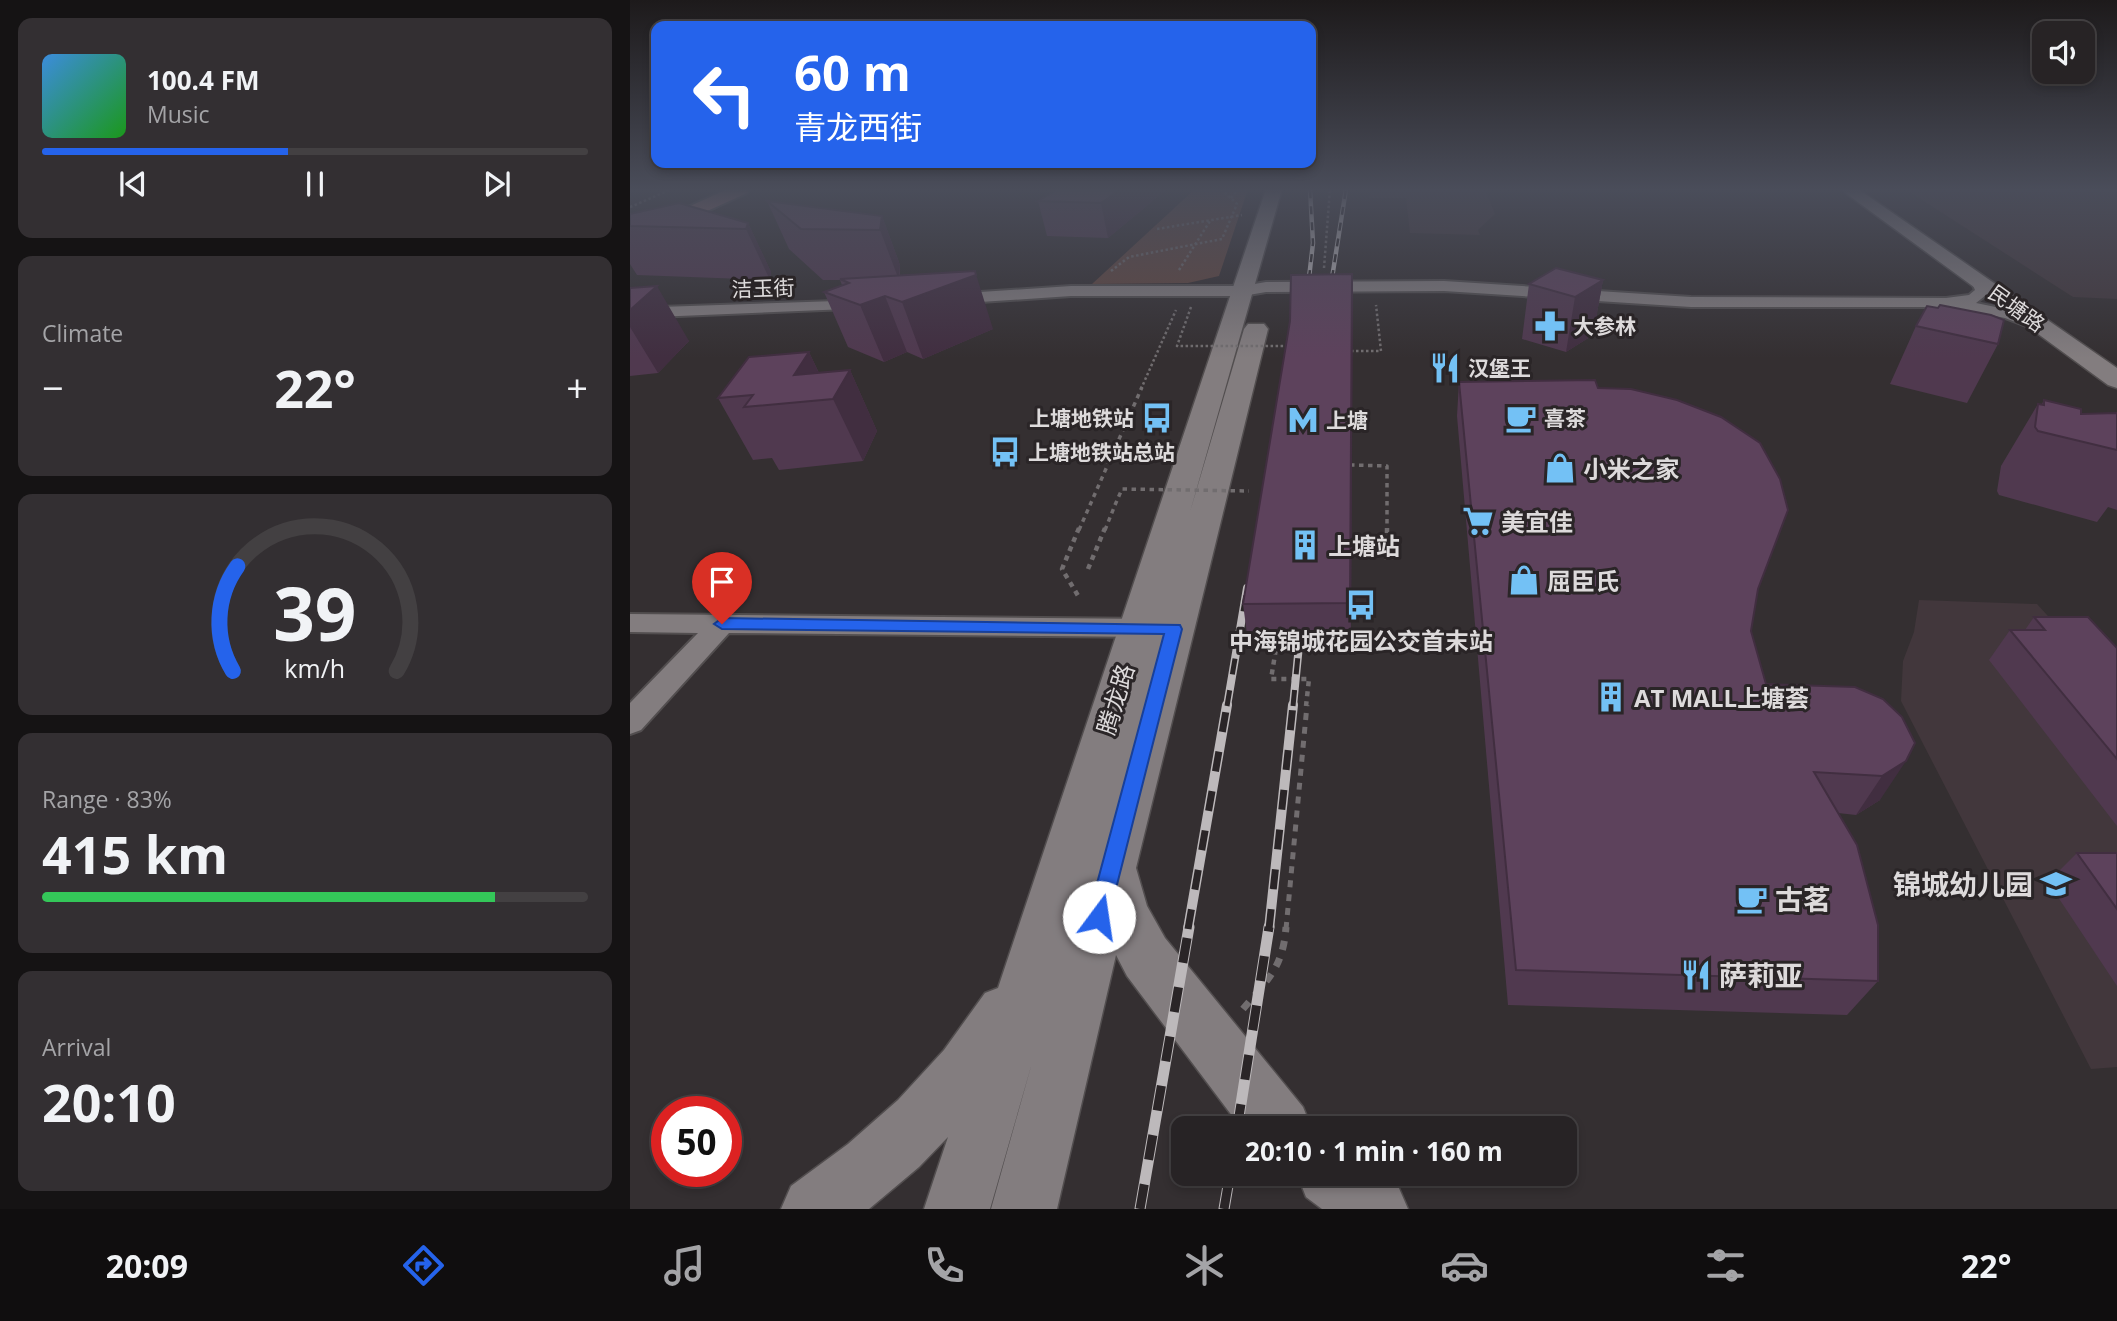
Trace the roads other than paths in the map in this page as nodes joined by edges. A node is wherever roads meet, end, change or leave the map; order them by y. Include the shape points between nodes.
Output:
1 (1267, 245) edge
2 (1272, 245) edge
3 (1928, 245) edge
4 (1960, 245) edge
5 (1264, 274) junction
6 (1979, 281) junction
7 (2027, 291) dead end
8 (939, 300) edge
9 (1946, 303) junction
10 (877, 304) edge
11 (630, 313) edge
12 (2044, 328) junction
13 (2117, 380) edge
14 (630, 623) edge
15 (722, 624) junction
16 (1156, 628) junction
17 (630, 722) edge
18 (1112, 866) junction
19 (1030, 973) junction
20 (1271, 1116) edge
21 (1345, 1186) edge
22 (814, 1209) edge
23 (957, 1209) edge
24 (1024, 1209) edge
25 (1375, 1209) edge

1 - 5 main road, 腾龙路
2 - 5 main road, 腾龙路
3 - 6 main road, 民塘路
4 - 7 main road, 民塘路
5 - 8 street
5 - 9 street via 1691,302
5 - 16 main road, 腾龙路
6 - 9 street via 1983,291 1974,299
6 - 12 main road, 民塘路
9 - 12 street via 2009,314
10 - 11 street, 洁玉街
12 - 13 main road, 民塘路
14 - 15 street
15 - 16 street
15 - 17 street
16 - 18 main road, 腾龙路
16 - 19 main road, 腾龙路
18 - 20 main road via 1115,894 1146,957
18 - 24 main road, 腾龙路
19 - 22 main road via 939,1103 894,1150
19 - 23 main road, 腾龙路
21 - 25 main road

